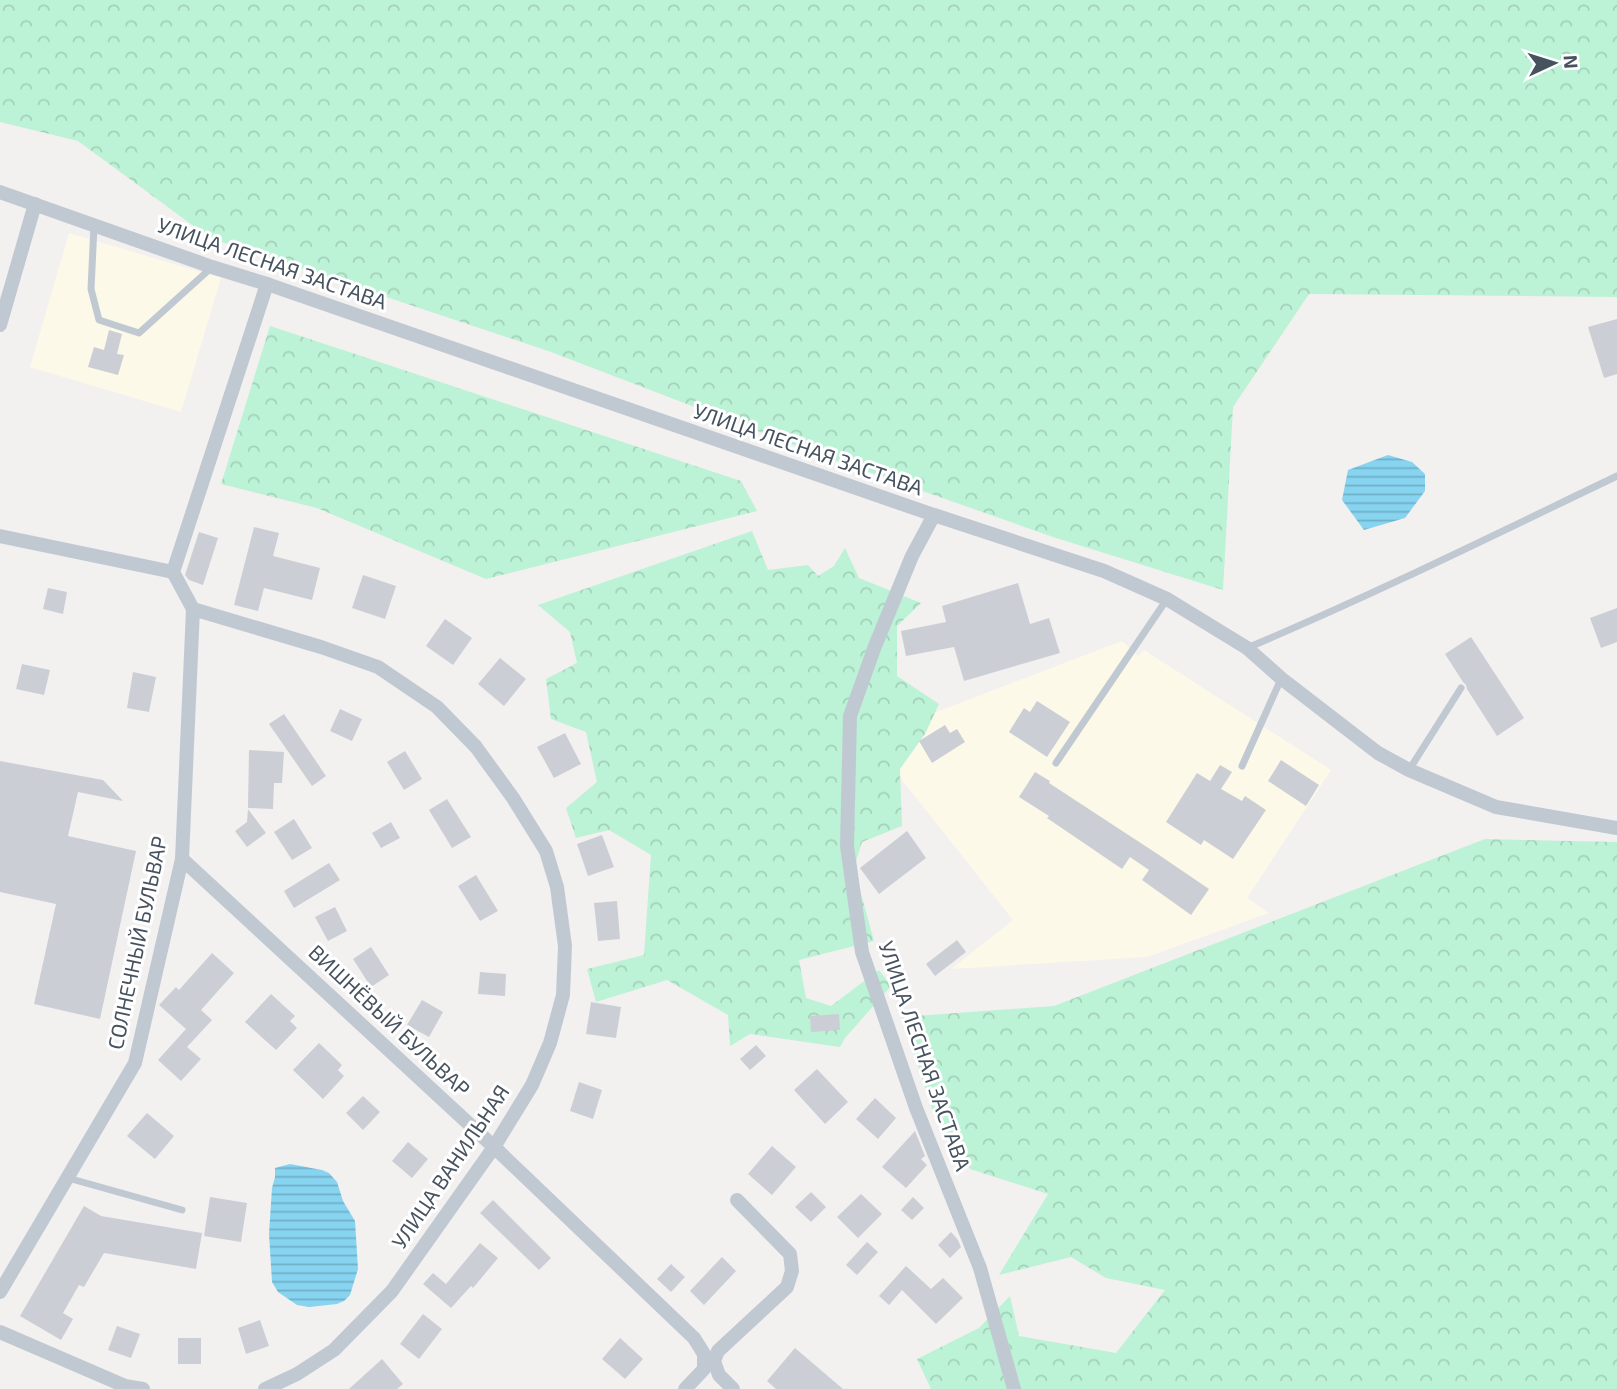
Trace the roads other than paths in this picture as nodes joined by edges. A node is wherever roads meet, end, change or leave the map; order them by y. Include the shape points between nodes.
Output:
1 (0, 192) edge
2 (35, 204) junction
3 (94, 226) junction
4 (212, 267) junction
5 (267, 284) junction
6 (0, 325) edge
7 (1617, 476) edge
8 (934, 515) junction
9 (0, 536) edge
10 (173, 572) junction
11 (1167, 599) junction
12 (193, 609) junction
13 (1247, 648) junction
14 (1282, 679) junction
15 (1461, 688) dead end
16 (1056, 763) dead end
17 (1242, 766) dead end
18 (1409, 770) junction
19 (1617, 828) edge
20 (182, 859) junction
21 (494, 1147) junction
22 (68, 1178) junction
23 (737, 1200) dead end
24 (182, 1210) dead end
25 (0, 1292) edge
26 (1, 1333) edge
27 (143, 1389) edge
28 (265, 1389) edge
29 (685, 1389) edge
30 (733, 1389) edge
31 (1014, 1389) edge

1 - 2 street, УЛИЦА ЛЕСНАЯ ЗАСТАВА
2 - 3 street, УЛИЦА ЛЕСНАЯ ЗАСТАВА
2 - 6 street
3 - 4 street, УЛИЦА ЛЕСНАЯ ЗАСТАВА
3 - 4 lane via 92,289 99,320 139,333
4 - 5 street, УЛИЦА ЛЕСНАЯ ЗАСТАВА
5 - 8 street, УЛИЦА ЛЕСНАЯ ЗАСТАВА
5 - 10 street
7 - 13 lane
8 - 11 street via 1104,571
8 - 31 street, УЛИЦА ЛЕСНАЯ ЗАСТАВА via 907,569 850,716 847,846 862,952 916,1108 980,1268
9 - 10 street
10 - 12 street
11 - 13 street
11 - 16 lane
12 - 20 street, СОЛНЕЧНЫЙ БУЛЬВАР
12 - 21 street, УЛИЦА ВАНИЛЬНАЯ via 378,667 437,707 477,747 546,851 557,887 565,947 563,995 532,1085
13 - 14 street
14 - 17 lane
14 - 18 street via 1378,753
15 - 18 lane
18 - 19 street via 1496,807
20 - 21 street, ВИШНЁВЫЙ БУЛЬВАР
20 - 22 street, СОЛНЕЧНЫЙ БУЛЬВАР via 135,1063
21 - 28 street, УЛИЦА ВАНИЛЬНАЯ via 392,1291 334,1350
21 - 29 street, ВИШНЁВЫЙ БУЛЬВАР via 694,1338 704,1354 704,1368
22 - 24 lane
22 - 25 street, СОЛНЕЧНЫЙ БУЛЬВАР
23 - 30 street via 790,1254 792,1271 787,1287 718,1351 714,1361 719,1375
26 - 27 street via 125,1386

